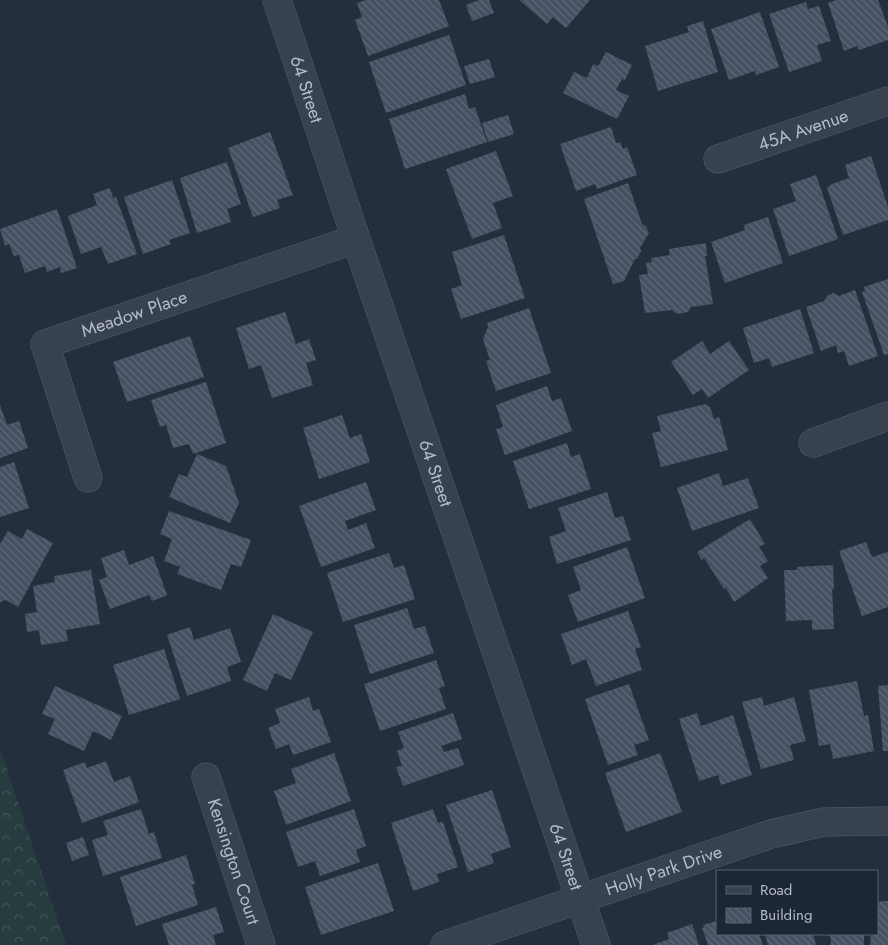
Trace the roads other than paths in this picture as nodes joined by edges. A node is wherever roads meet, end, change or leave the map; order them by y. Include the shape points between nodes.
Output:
1 (277, 0) edge
2 (888, 101) edge
3 (718, 159) dead end
4 (356, 239) junction
5 (888, 416) edge
6 (813, 443) dead end
7 (88, 478) dead end
8 (206, 777) dead end
9 (888, 821) edge
10 (580, 898) junction
11 (261, 945) edge
12 (445, 945) edge
13 (596, 945) edge

1 - 4 street, 64 Street
2 - 3 street, 45A Avenue
4 - 7 street, Meadow Place via 45,344
4 - 10 street, 64 Street
5 - 6 street
8 - 11 street, Kensington Court
9 - 10 street, Holly Park Drive via 824,822 771,834
10 - 12 street, Holly Park Drive
10 - 13 street, 64 Street

